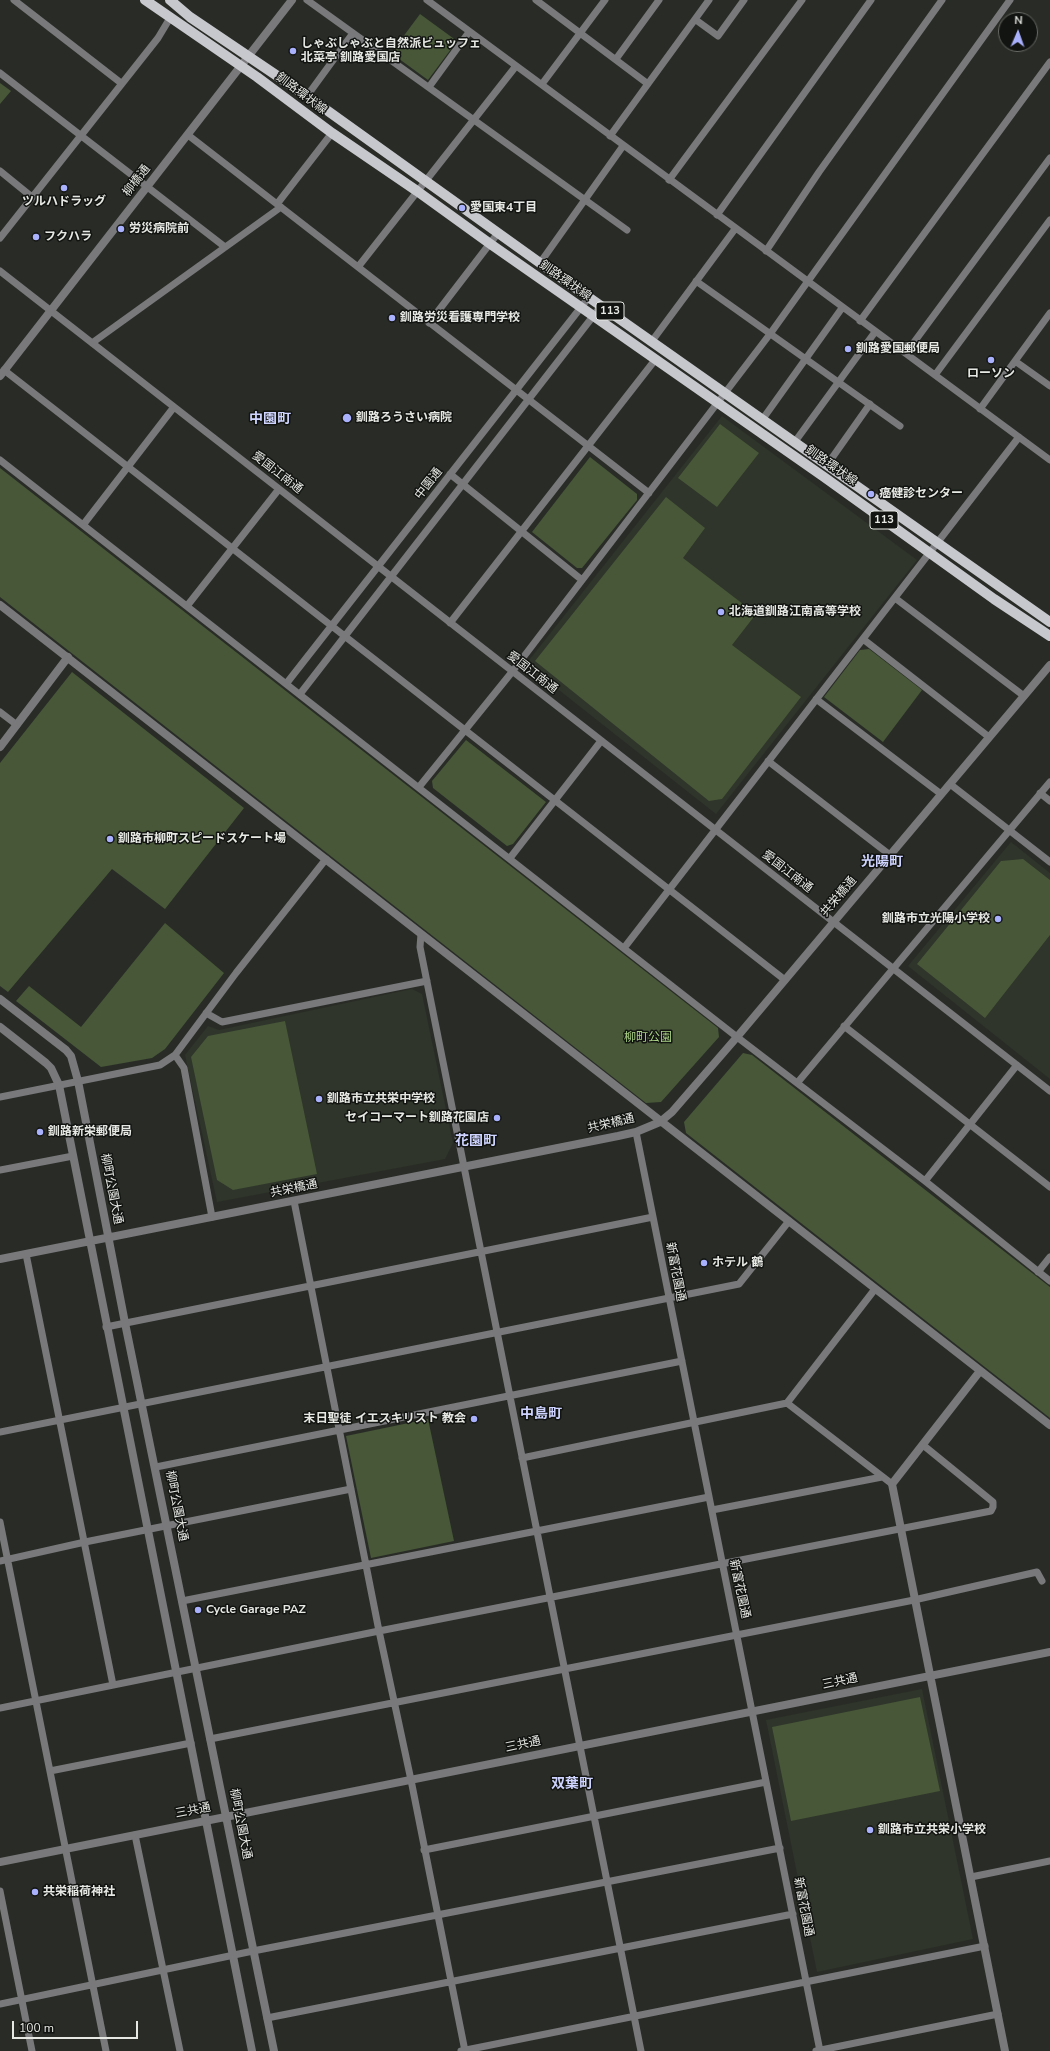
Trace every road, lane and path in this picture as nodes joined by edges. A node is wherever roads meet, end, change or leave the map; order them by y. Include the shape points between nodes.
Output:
1 (14, 0) edge
2 (145, 0) edge
3 (292, 0) edge
4 (307, 0) edge
5 (427, 0) edge
6 (536, 0) edge
7 (550, 0) edge
8 (605, 0) edge
9 (659, 0) edge
10 (709, 0) edge
11 (744, 0) edge
12 (802, 0) edge
13 (871, 0) edge
14 (942, 0) edge
15 (1010, 0) edge
16 (174, 1) edge
17 (545, 7) junction
18 (170, 18) junction
19 (696, 20) junction
20 (469, 32) junction
21 (353, 33) junction
22 (581, 33) junction
23 (249, 56) junction
24 (616, 59) junction
25 (1050, 62) edge
26 (240, 66) junction
27 (516, 66) junction
28 (0, 72) edge
29 (120, 83) junction
30 (542, 84) junction
31 (648, 84) junction
32 (429, 87) junction
33 (307, 96) junction
34 (474, 119) junction
35 (332, 133) junction
36 (188, 134) junction
37 (81, 136) junction
38 (610, 136) junction
39 (623, 146) junction
40 (1050, 158) edge
41 (0, 171) edge
42 (669, 180) junction
43 (425, 181) junction
44 (146, 188) junction
45 (417, 191) junction
46 (32, 197) junction
47 (585, 200) junction
48 (279, 206) junction
49 (717, 216) junction
50 (1050, 220) edge
51 (735, 229) junction
52 (626, 230) dead end
53 (498, 233) junction
54 (0, 238) edge
55 (488, 243) junction
56 (225, 247) junction
57 (766, 251) junction
58 (540, 263) junction
59 (358, 267) junction
60 (0, 271) edge
61 (696, 281) junction
62 (808, 282) junction
63 (590, 297) junction
64 (601, 306) junction
65 (581, 308) junction
66 (842, 308) junction
67 (51, 312) junction
68 (593, 316) junction
69 (1049, 316) edge
70 (860, 321) junction
71 (429, 323) junction
72 (875, 332) junction
73 (770, 334) junction
74 (652, 341) junction
75 (92, 342) junction
76 (906, 354) junction
77 (806, 359) junction
78 (655, 360) junction
79 (1015, 361) junction
80 (2, 373) edge
81 (935, 375) junction
82 (838, 382) junction
83 (1050, 386) edge
84 (517, 390) junction
85 (725, 393) junction
86 (529, 400) junction
87 (717, 404) junction
88 (870, 404) junction
89 (174, 407) junction
90 (980, 409) junction
91 (762, 420) junction
92 (900, 426) dead end
93 (1019, 437) junction
94 (794, 443) junction
95 (589, 446) junction
96 (0, 460) edge
97 (1050, 460) edge
98 (827, 465) junction
99 (127, 467) junction
100 (450, 474) junction
101 (463, 484) junction
102 (279, 489) junction
103 (649, 493) junction
104 (83, 525) junction
105 (522, 532) junction
106 (937, 543) junction
107 (231, 549) junction
108 (929, 552) junction
109 (378, 567) junction
110 (391, 576) junction
111 (582, 580) junction
112 (895, 598) junction
113 (0, 605) edge
114 (187, 606) junction
115 (1050, 622) edge
116 (450, 623) junction
117 (332, 626) junction
118 (345, 635) junction
119 (1050, 636) edge
120 (863, 639) junction
121 (68, 657) junction
122 (1050, 665) edge
123 (512, 672) junction
124 (286, 684) junction
125 (300, 694) junction
126 (1024, 696) junction
127 (816, 699) junction
128 (0, 712) edge
129 (17, 725) junction
130 (464, 730) junction
131 (989, 737) junction
132 (602, 740) junction
133 (0, 747) edge
134 (768, 761) junction
135 (1050, 782) edge
136 (950, 784) junction
137 (419, 786) junction
138 (1040, 793) junction
139 (941, 794) junction
140 (554, 800) junction
141 (1050, 801) edge
142 (715, 829) junction
143 (1009, 830) junction
144 (890, 855) junction
145 (510, 858) junction
146 (326, 859) junction
147 (1050, 862) edge
148 (668, 888) junction
149 (834, 922) junction
150 (421, 934) junction
151 (624, 948) junction
152 (893, 969) junction
153 (785, 980) junction
154 (427, 981) junction
155 (0, 999) edge
156 (206, 1013) junction
157 (844, 1026) junction
158 (0, 1027) edge
159 (737, 1037) junction
160 (175, 1055) junction
161 (1017, 1065) junction
162 (78, 1081) junction
163 (798, 1082) junction
164 (59, 1086) junction
165 (1050, 1091) edge
166 (0, 1097) edge
167 (660, 1122) junction
168 (970, 1124) junction
169 (636, 1132) junction
170 (73, 1156) junction
171 (464, 1166) junction
172 (0, 1170) edge
173 (925, 1181) junction
174 (1050, 1187) edge
175 (294, 1201) junction
176 (212, 1217) junction
177 (653, 1217) junction
178 (789, 1221) junction
179 (108, 1237) junction
180 (90, 1241) junction
181 (481, 1251) junction
182 (26, 1254) junction
183 (1050, 1257) edge
184 (0, 1259) edge
185 (1038, 1272) junction
186 (1050, 1281) edge
187 (311, 1285) junction
188 (876, 1289) junction
189 (669, 1298) junction
190 (125, 1323) junction
191 (106, 1327) junction
192 (497, 1333) junction
193 (682, 1361) junction
194 (326, 1366) junction
195 (980, 1371) junction
196 (510, 1396) junction
197 (142, 1403) junction
198 (787, 1403) junction
199 (123, 1407) junction
200 (60, 1420) junction
201 (694, 1422) junction
202 (1050, 1425) edge
203 (339, 1429) junction
204 (0, 1432) edge
205 (923, 1445) junction
206 (522, 1458) junction
207 (156, 1467) junction
208 (882, 1476) junction
209 (892, 1484) junction
210 (351, 1489) junction
211 (709, 1497) junction
212 (712, 1510) junction
213 (0, 1522) edge
214 (168, 1527) junction
215 (899, 1529) junction
216 (147, 1530) junction
217 (537, 1530) junction
218 (86, 1542) junction
219 (4, 1560) edge
220 (722, 1563) junction
221 (366, 1564) junction
222 (1042, 1581) dead end
223 (551, 1597) junction
224 (914, 1600) junction
225 (182, 1601) junction
226 (379, 1631) junction
227 (737, 1636) junction
228 (1050, 1652) edge
229 (196, 1668) junction
230 (564, 1669) junction
231 (177, 1672) junction
232 (930, 1676) junction
233 (113, 1685) junction
234 (35, 1700) junction
235 (394, 1703) junction
236 (0, 1708) edge
237 (753, 1712) junction
238 (210, 1739) junction
239 (191, 1743) junction
240 (580, 1745) junction
241 (50, 1771) junction
242 (411, 1780) junction
243 (766, 1782) junction
244 (594, 1816) junction
245 (226, 1817) junction
246 (206, 1821) junction
247 (135, 1835) junction
248 (780, 1848) junction
249 (66, 1849) junction
250 (424, 1850) junction
251 (1050, 1861) edge
252 (0, 1862) edge
253 (971, 1877) junction
254 (607, 1881) junction
255 (0, 1891) edge
256 (793, 1914) junction
257 (437, 1915) junction
258 (985, 1946) junction
259 (620, 1948) junction
260 (253, 1951) junction
261 (232, 1956) junction
262 (163, 1970) junction
263 (451, 1982) junction
264 (806, 1982) junction
265 (93, 1984) junction
266 (22, 1999) junction
267 (0, 2004) edge
268 (998, 2014) junction
269 (634, 2017) junction
270 (267, 2018) junction
271 (32, 2051) edge
272 (106, 2051) edge
273 (180, 2051) edge
274 (252, 2051) edge
275 (274, 2051) edge
276 (463, 2051) edge
277 (641, 2051) edge
278 (818, 2051) edge
279 (1005, 2051) edge

1 - 29 street
2 - 18 main road, 釧路環状線 / 113
3 - 23 street, 柳橋通
4 - 21 street
5 - 20 street
6 - 17 street
7 - 17 street
8 - 22 street
9 - 24 street
10 - 19 street
11 - 19 street via 718,36
12 - 42 street
13 - 49 street
14 - 57 street
15 - 62 street
16 - 23 main road, 釧路環状線 / 113 via 190,17
17 - 22 street
18 - 26 main road, 釧路環状線 / 113
18 - 29 street via 158,38
19 - 31 street
20 - 27 street
20 - 32 street
21 - 32 street
21 - 33 street
22 - 24 street
22 - 30 street
23 - 26 street, 柳橋通
23 - 33 main road, 釧路環状線 / 113
24 - 31 street
25 - 70 street
26 - 35 main road, 釧路環状線 / 113
26 - 36 street, 柳橋通
27 - 30 street
27 - 34 street
28 - 37 street
29 - 37 street
30 - 38 street
31 - 38 street
32 - 34 street
33 - 43 main road, 釧路環状線 / 113
34 - 43 street
34 - 47 street
35 - 45 main road, 釧路環状線 / 113
35 - 48 street
36 - 44 street, 柳橋通
36 - 48 street
37 - 44 street
37 - 46 street
38 - 39 street
39 - 42 street
39 - 47 street
40 - 76 street
41 - 46 street
42 - 49 street
43 - 45 street
43 - 53 main road, 釧路環状線 / 113
44 - 56 street
44 - 67 street, 柳橋通
45 - 55 main road, 釧路環状線 / 113
45 - 59 street
46 - 54 street
47 - 52 street
47 - 58 street
48 - 56 street
48 - 59 street
49 - 51 street
50 - 81 street
51 - 57 street
51 - 61 street
53 - 55 street
53 - 58 main road, 釧路環状線 / 113
55 - 65 main road, 釧路環状線 / 113
55 - 71 street
56 - 75 street
57 - 62 street
58 - 63 main road, 釧路環状線 / 113
59 - 71 street
60 - 67 street, 愛国江南通
61 - 73 street
61 - 74 street
62 - 66 street
62 - 73 street
63 - 64 main road, 釧路環状線 / 113
63 - 65 street, 中園通
64 - 68 street
64 - 74 main road, 釧路環状線 / 113
65 - 68 main road, 釧路環状線 / 113
65 - 84 street, 中園通
66 - 70 street
66 - 77 street
67 - 75 street, 愛国江南通
67 - 80 street, 柳橋通
68 - 78 main road, 釧路環状線 / 113
68 - 86 street
69 - 79 street
70 - 72 street
71 - 84 street
72 - 76 street
72 - 82 street
73 - 77 street
73 - 85 street
74 - 85 main road, 釧路環状線 / 113
75 - 89 street, 愛国江南通
76 - 81 street
77 - 82 street
77 - 91 street
78 - 87 main road, 釧路環状線 / 113
78 - 95 street
79 - 83 street
79 - 90 street
80 - 99 street
81 - 90 street
82 - 88 street
82 - 94 street
84 - 86 street
84 - 100 street, 中園通
85 - 87 street
85 - 91 main road, 釧路環状線 / 113
86 - 95 street
86 - 101 street
87 - 103 street
87 - 108 main road, 釧路環状線 / 113
88 - 92 street
88 - 98 street
89 - 99 street
89 - 102 street, 愛国江南通
90 - 93 street
91 - 94 main road, 釧路環状線 / 113
93 - 97 street
93 - 106 street
94 - 98 main road, 釧路環状線 / 113
95 - 103 street
95 - 105 street
96 - 104 street
98 - 106 main road, 釧路環状線 / 113
99 - 104 street
99 - 107 street
100 - 101 street
100 - 109 street, 中園通
101 - 105 street
101 - 110 street
102 - 107 street
102 - 109 street, 愛国江南通
103 - 111 street
104 - 114 street
105 - 111 street
105 - 116 street
106 - 108 street
106 - 115 main road, 釧路環状線 / 113
107 - 114 street
107 - 117 street
108 - 112 street
108 - 119 main road, 釧路環状線 / 113
109 - 110 street, 愛国江南通
109 - 117 street, 中園通
110 - 116 street, 愛国江南通
110 - 118 street
111 - 123 street
112 - 120 street
112 - 126 street
113 - 121 street
114 - 124 street
116 - 123 street, 愛国江南通
117 - 118 street
117 - 124 street, 中園通
118 - 125 street
118 - 130 street
120 - 127 street
120 - 131 street
121 - 129 street
121 - 146 street
122 - 126 street, 共栄橋通
123 - 130 street
123 - 132 street, 愛国江南通
124 - 125 street
125 - 137 street
126 - 131 street, 共栄橋通
127 - 134 street
127 - 139 street
128 - 129 street
129 - 133 street
130 - 137 street
130 - 140 street
131 - 136 street, 共栄橋通
132 - 140 street
132 - 142 street, 愛国江南通
134 - 142 street
134 - 144 street
135 - 138 street
136 - 139 street, 共栄橋通
136 - 143 street
137 - 145 street
138 - 141 street
138 - 143 street
139 - 144 street, 共栄橋通
140 - 145 street
140 - 148 street
142 - 148 street
142 - 149 street, 愛国江南通
143 - 147 street
143 - 152 street
144 - 149 street, 共栄橋通
145 - 151 street
146 - 150 street
146 - 156 street
148 - 151 street
148 - 153 street
149 - 152 street, 愛国江南通
149 - 153 street, 共栄橋通
150 - 154 street via 420,947
150 - 167 street
151 - 159 street
152 - 157 street
152 - 161 street, 愛国江南通
153 - 159 street, 共栄橋通
154 - 156 street via 222,1022
154 - 171 street
155 - 162 street, 柳町公園大通 via 66,1050 71,1056
156 - 160 street
157 - 163 street
157 - 168 street
158 - 164 street via 51,1068
159 - 163 street
159 - 167 street, 共栄橋通 via 672,1112
160 - 162 street via 160,1065
160 - 176 street via 184,1068
161 - 165 street, 愛国江南通
161 - 168 street
162 - 164 street
162 - 179 street, 柳町公園大通
163 - 173 street
164 - 166 street
164 - 170 street
167 - 169 street, 共栄橋通
167 - 178 street
168 - 173 street
168 - 174 street
169 - 171 street, 共栄橋通
169 - 177 street, 新富花園通
170 - 172 street
170 - 180 street
171 - 175 street, 共栄橋通
171 - 181 street
173 - 185 street
175 - 176 street, 共栄橋通
175 - 187 street
176 - 179 street, 共栄橋通
177 - 181 street
177 - 189 street, 新富花園通
178 - 188 street
178 - 189 street via 739,1284
179 - 180 street, 共栄橋通
179 - 190 street, 柳町公園大通
180 - 182 street, 共栄橋通
180 - 191 street
181 - 187 street
181 - 192 street
182 - 184 street, 共栄橋通
182 - 200 street
183 - 185 street
185 - 186 street
187 - 190 street
187 - 194 street
188 - 195 street
188 - 198 street
189 - 192 street
189 - 193 street, 新富花園通
190 - 191 street
190 - 197 street, 柳町公園大通
191 - 199 street
192 - 194 street
192 - 196 street
193 - 196 street
193 - 201 street, 新富花園通
194 - 197 street
194 - 203 street
195 - 202 street
195 - 205 street
196 - 203 street
196 - 206 street
197 - 199 street
197 - 207 street, 柳町公園大通
198 - 201 street
198 - 208 street
199 - 200 street
199 - 216 street
200 - 204 street
200 - 218 street
201 - 206 street
201 - 211 street, 新富花園通
203 - 207 street
203 - 210 street
205 - 209 street
205 - 215 street via 993,1502 993,1507 990,1511
206 - 217 street
207 - 214 street, 柳町公園大通
208 - 209 street
208 - 212 street
209 - 215 street
210 - 214 street
210 - 221 street
211 - 212 street, 新富花園通
211 - 217 street
212 - 220 street, 新富花園通
213 - 219 street
214 - 216 street
214 - 225 street, 柳町公園大通
215 - 220 street
215 - 224 street
216 - 218 street
216 - 231 street
217 - 221 street
217 - 223 street
218 - 219 street
218 - 233 street
219 - 234 street
220 - 223 street
220 - 227 street, 新富花園通
221 - 225 street
221 - 226 street
222 - 224 street via 1037,1572
223 - 226 street
223 - 230 street
224 - 227 street
224 - 232 street
225 - 229 street, 柳町公園大通
226 - 229 street
226 - 235 street
227 - 230 street
227 - 237 street, 新富花園通
228 - 232 street, 三共通
229 - 231 street
229 - 238 street, 柳町公園大通
230 - 235 street
230 - 240 street
231 - 233 street
231 - 239 street
232 - 237 street, 三共通
232 - 253 street
233 - 234 street
234 - 236 street
234 - 241 street
235 - 238 street
235 - 242 street
237 - 240 street, 三共通
237 - 243 street, 新富花園通
238 - 245 street, 柳町公園大通
239 - 241 street
239 - 246 street
240 - 242 street, 三共通
240 - 244 street
241 - 249 street
242 - 245 street, 三共通
242 - 250 street
243 - 244 street
243 - 248 street, 新富花園通
244 - 250 street
244 - 254 street
245 - 246 street, 三共通
245 - 260 street, 柳町公園大通
246 - 247 street, 三共通
246 - 261 street
247 - 249 street, 三共通
247 - 262 street
248 - 254 street
248 - 256 street, 新富花園通
249 - 252 street, 三共通
249 - 265 street
250 - 257 street
251 - 253 street
253 - 258 street
254 - 257 street
254 - 259 street
255 - 266 street
256 - 259 street
256 - 264 street, 新富花園通
257 - 260 street
257 - 263 street
258 - 264 street
258 - 268 street
259 - 263 street
259 - 269 street
260 - 261 street
260 - 270 street, 柳町公園大通
261 - 262 street
261 - 274 street
262 - 265 street
262 - 273 street
263 - 270 street
263 - 276 street
264 - 269 street
264 - 278 street, 新富花園通
265 - 266 street
265 - 272 street
266 - 267 street
266 - 271 street
268 - 278 street
268 - 279 street
269 - 276 street
269 - 277 street
270 - 275 street, 柳町公園大通

